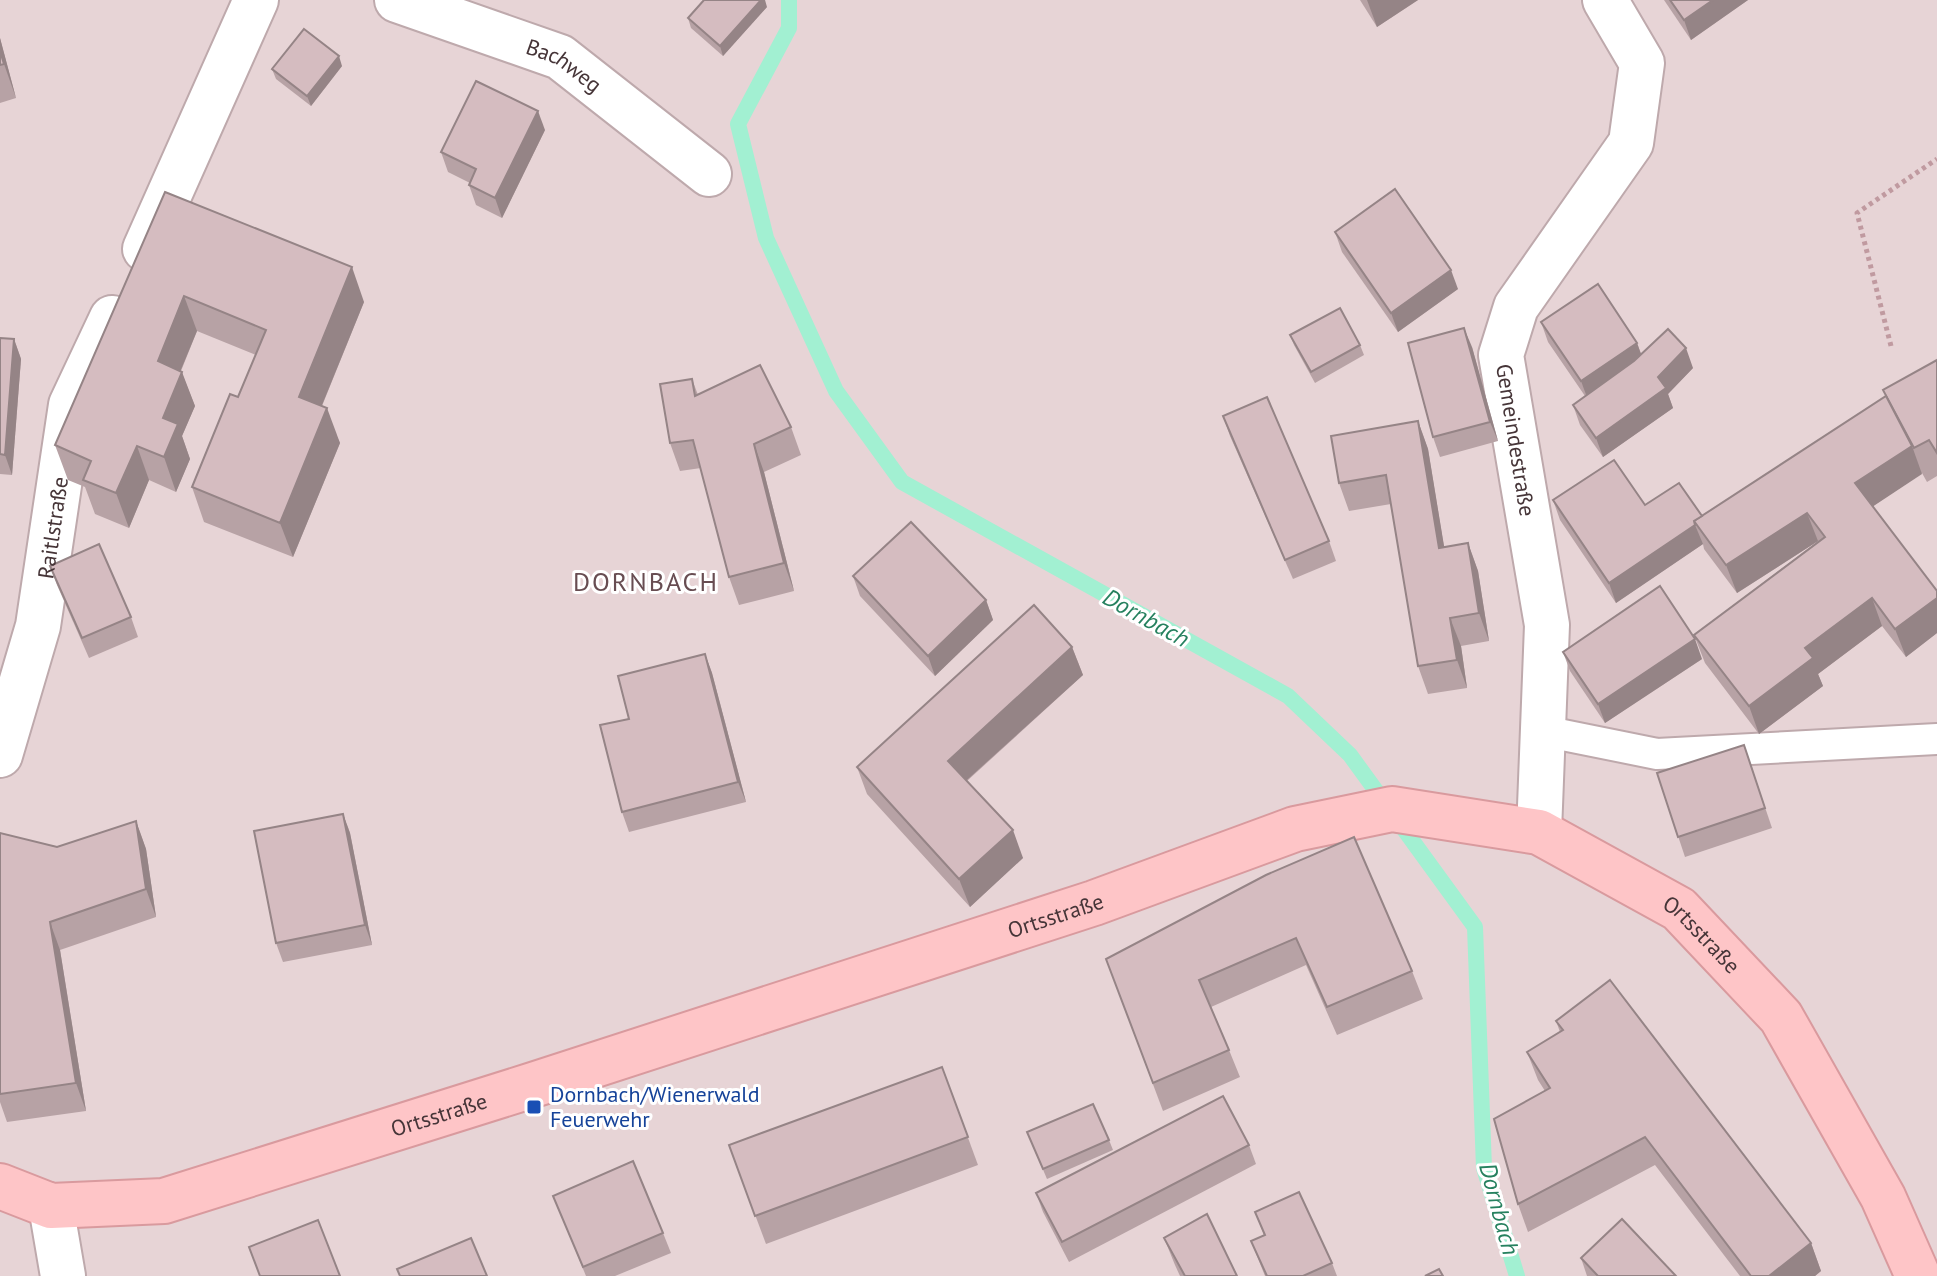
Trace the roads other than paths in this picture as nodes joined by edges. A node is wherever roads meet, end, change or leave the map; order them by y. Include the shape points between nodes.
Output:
1 (256, 0) edge
2 (397, 0) edge
3 (1605, 0) edge
4 (709, 174) dead end
5 (1543, 731) junction
6 (1937, 739) edge
7 (0, 755) edge
8 (1539, 832) junction
9 (0, 1186) edge
10 (51, 1206) junction
11 (63, 1276) edge
12 (1918, 1276) edge

1 - 7 street, Raitlstraße via 71,405 38,626
2 - 4 street, Bachweg via 560,57
3 - 5 street, Gemeindestraße via 1642,63 1631,143 1516,307 1501,355 1547,625
5 - 6 lane via 1657,754
5 - 8 street, Gemeindestraße
8 - 10 street, Ortsstraße via 1392,809 1295,829 1079,908 164,1201
8 - 12 street, Ortsstraße via 1679,909 1781,1017 1883,1197
9 - 10 street, Ortsstraße
10 - 11 street

